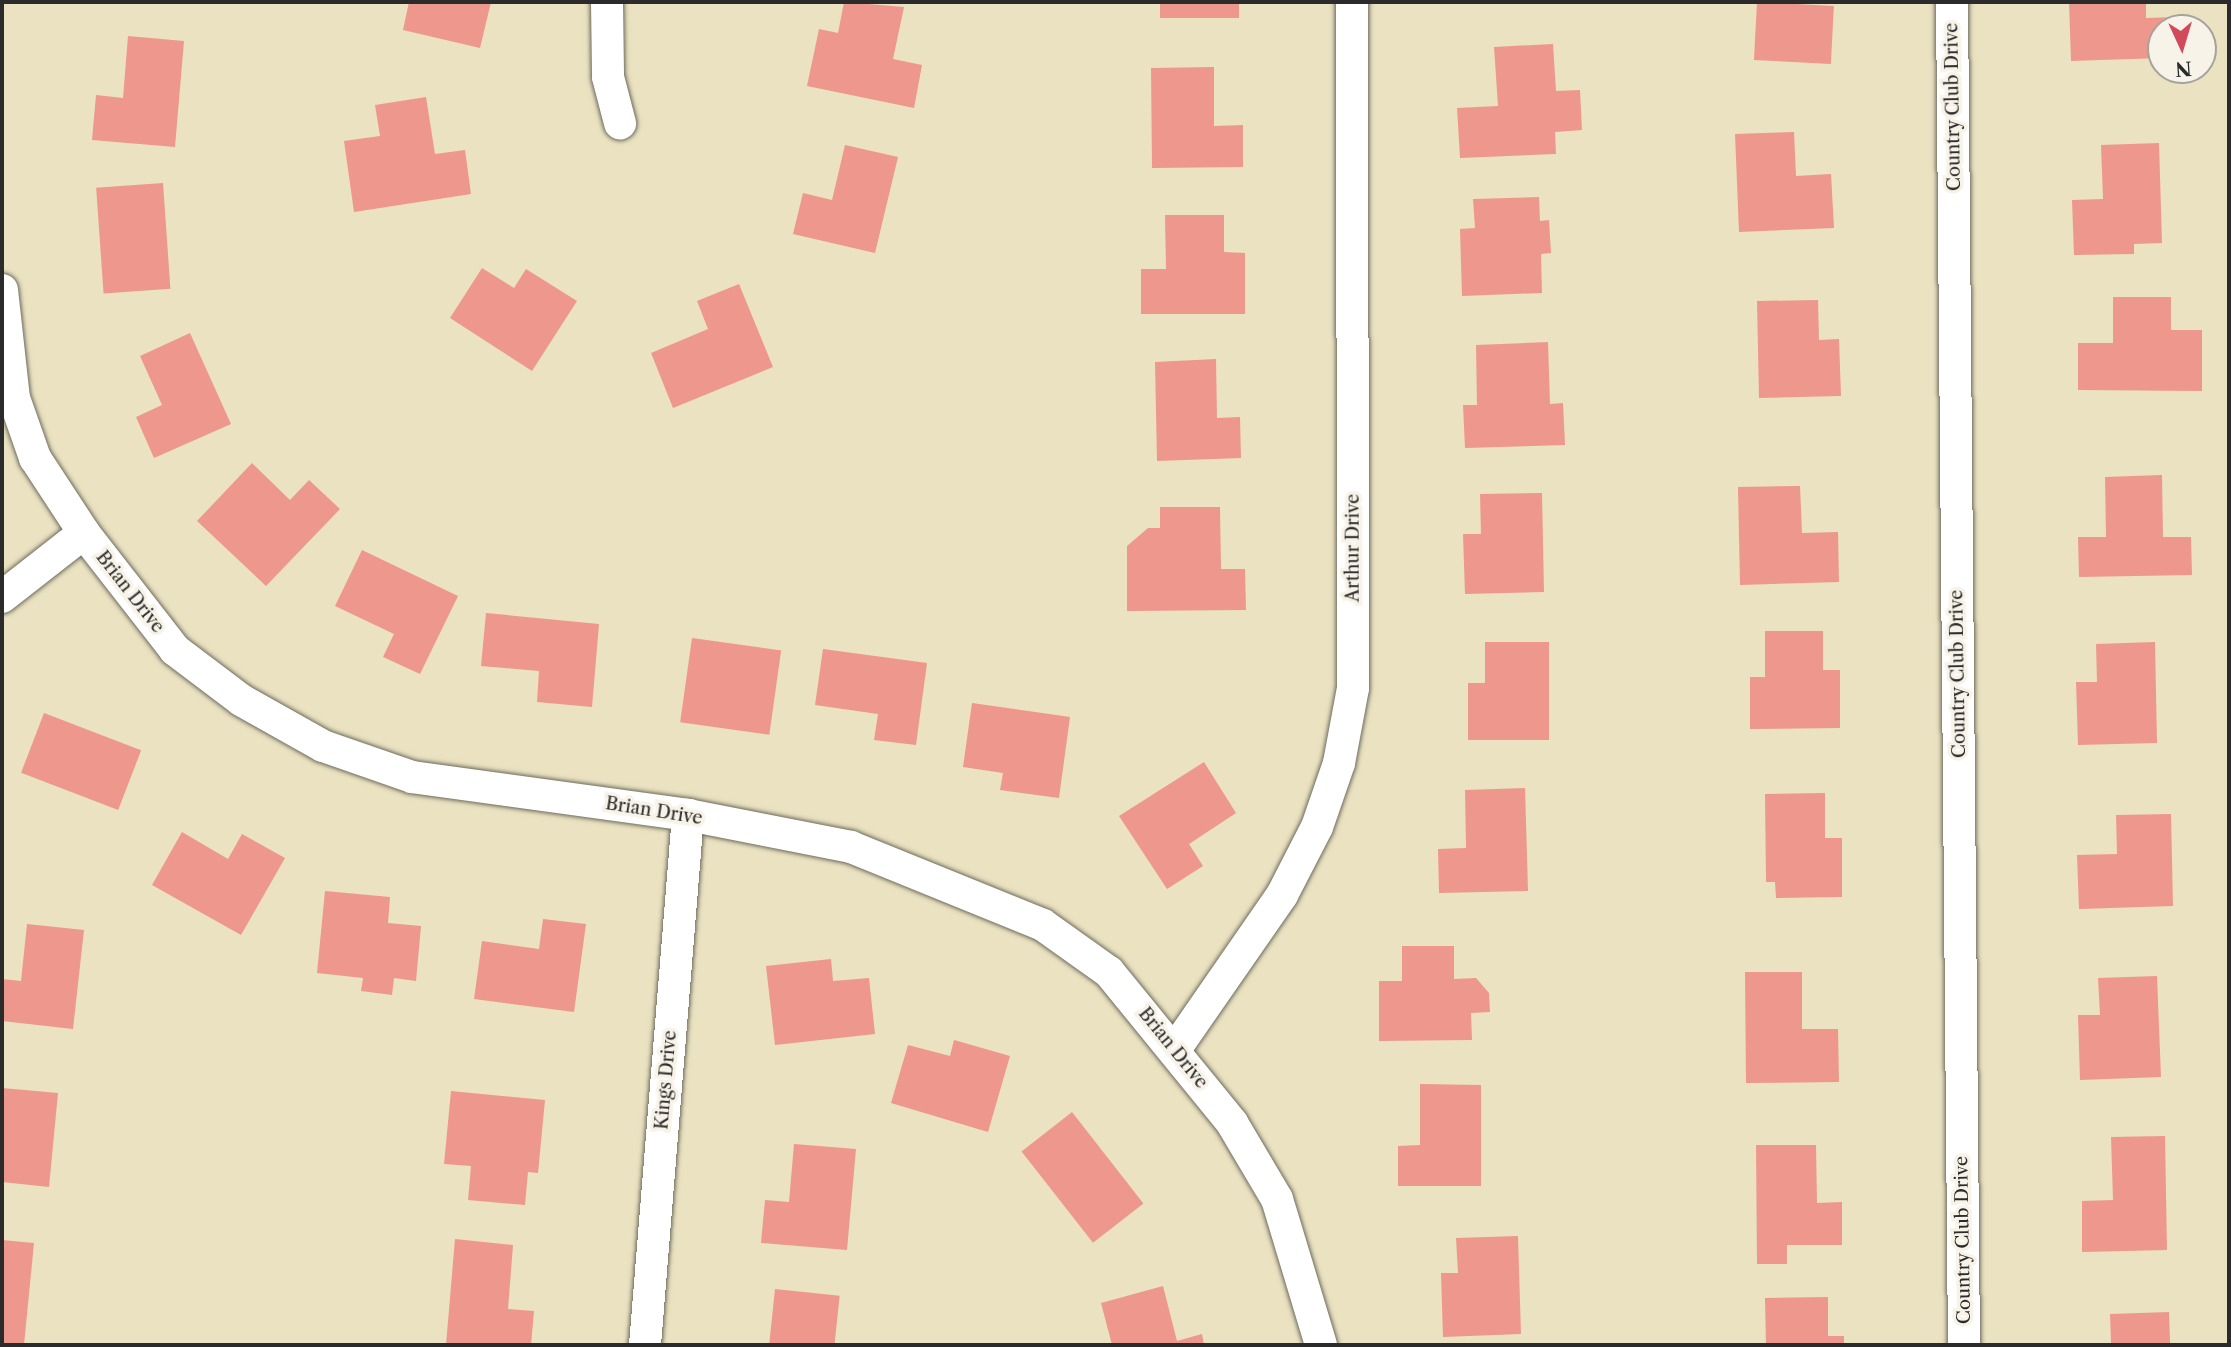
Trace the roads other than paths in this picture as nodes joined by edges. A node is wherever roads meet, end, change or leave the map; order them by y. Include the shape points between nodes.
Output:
1 (607, 2) edge
2 (1352, 2) edge
3 (1952, 2) edge
4 (620, 123) dead end
5 (2, 290) edge
6 (84, 533) junction
7 (2, 597) edge
8 (688, 815) junction
9 (1176, 1048) junction
10 (645, 1345) edge
11 (1321, 1345) edge
12 (1964, 1345) edge

1 - 4 street via 607,77
2 - 9 street, Arthur Drive via 1353,688 1339,763 1317,827 1282,895
3 - 12 street, Country Club Drive
5 - 6 street, Brian Drive via 14,398 35,458
6 - 7 street
6 - 8 street, Brian Drive via 175,650 241,700 323,746 412,777
8 - 9 street, Brian Drive via 851,847 1043,925 1109,972
8 - 10 street, Kings Drive
9 - 11 street, Brian Drive via 1277,1199

